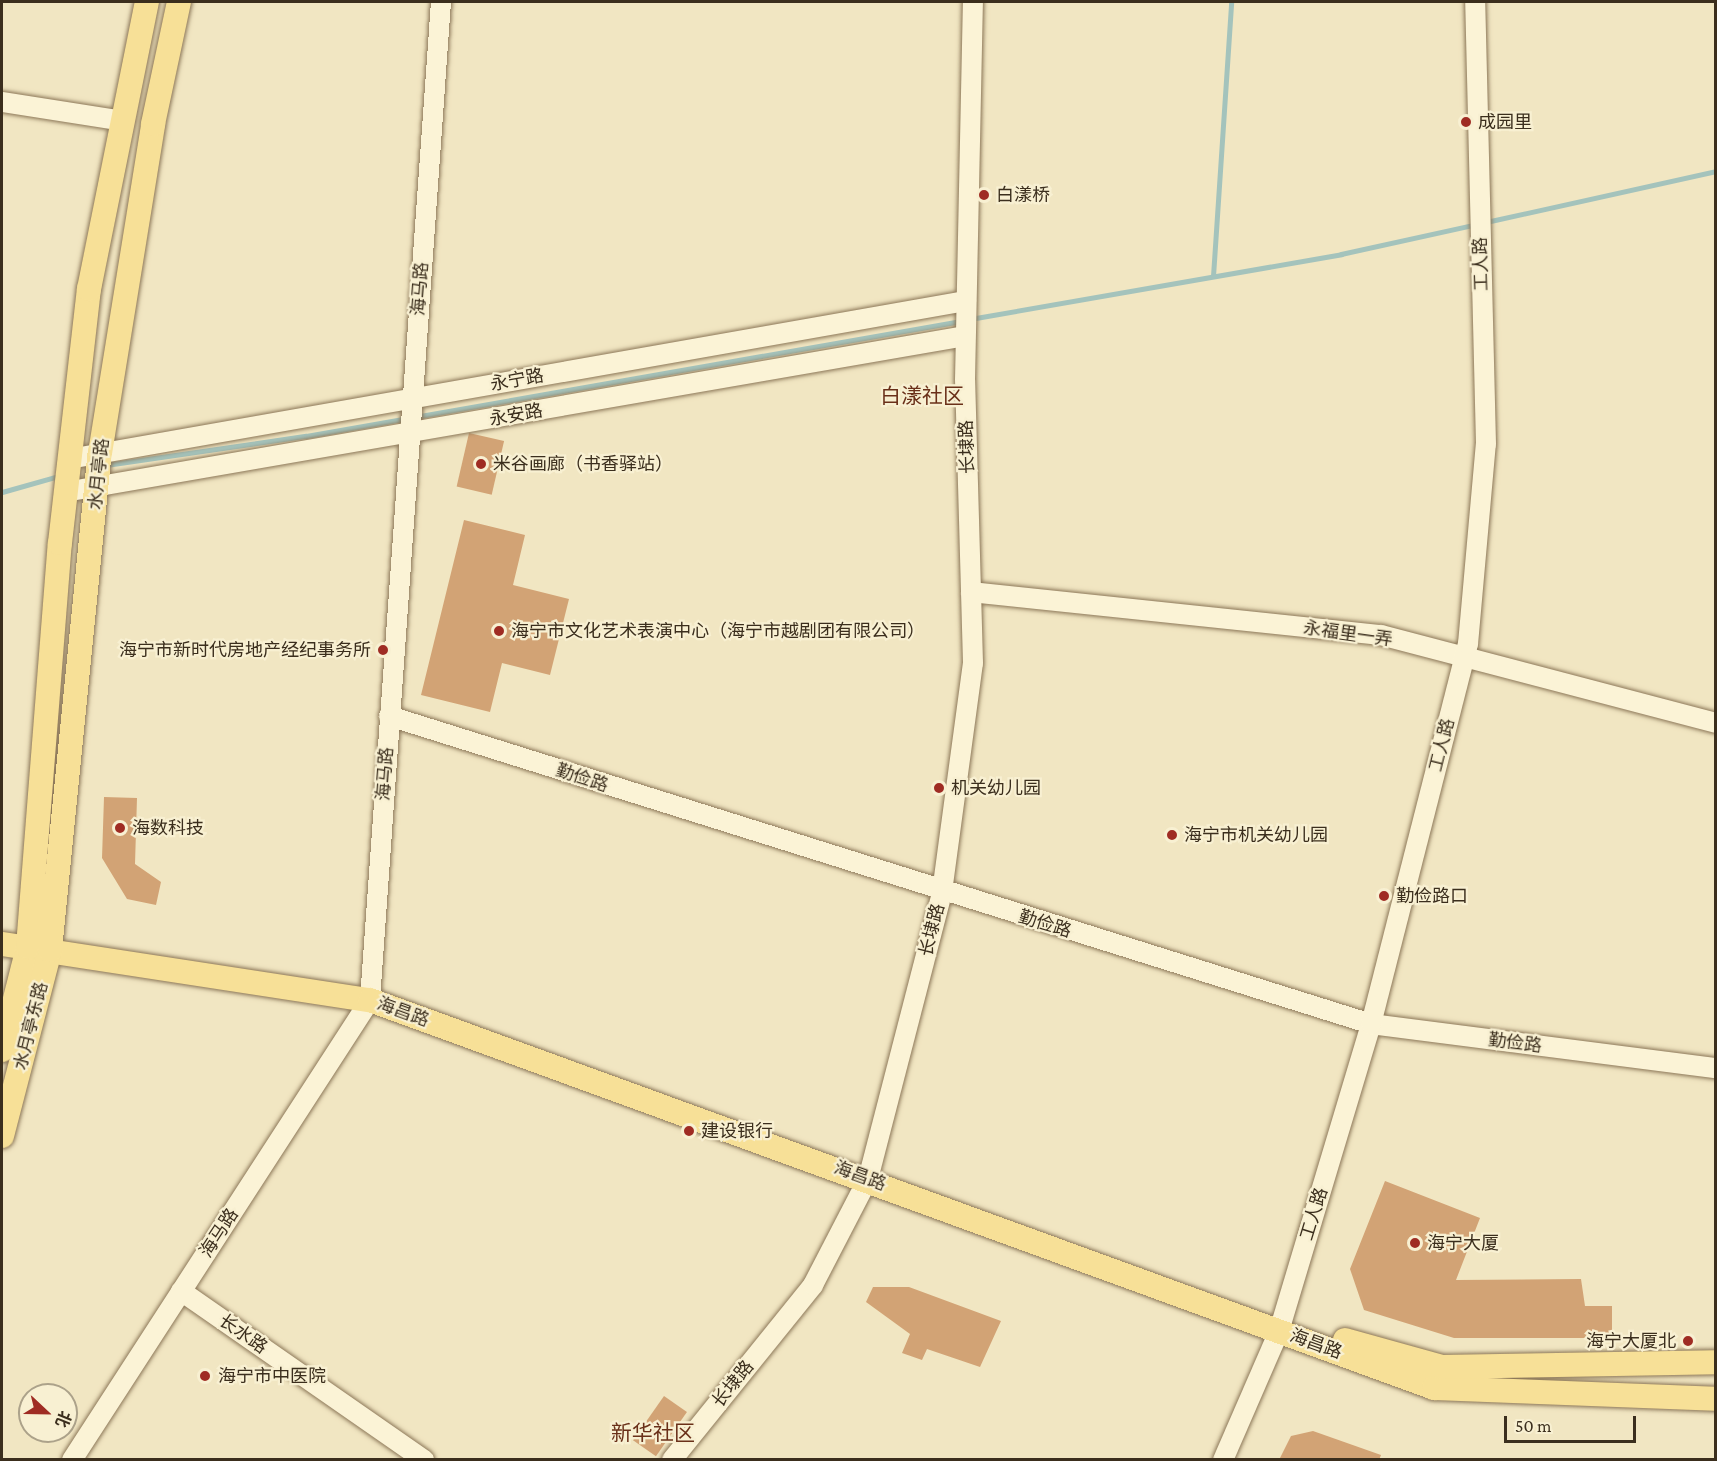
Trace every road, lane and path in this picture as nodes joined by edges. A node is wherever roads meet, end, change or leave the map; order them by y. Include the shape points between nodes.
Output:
1 (147, 2) edge
2 (179, 2) edge
3 (441, 2) edge
4 (973, 2) edge
5 (1475, 2) edge
6 (2, 102) edge
7 (123, 121) junction
8 (966, 303) junction
9 (965, 334) junction
10 (411, 417) junction
11 (69, 454) junction
12 (99, 456) junction
13 (97, 486) junction
14 (65, 496) junction
15 (971, 592) junction
16 (1464, 658) junction
17 (389, 717) junction
18 (1716, 723) edge
19 (942, 892) junction
20 (2, 927) edge
21 (39, 940) junction
22 (2, 944) edge
23 (370, 995) junction
24 (1371, 1024) junction
25 (2, 1050) edge
26 (1716, 1068) edge
27 (2, 1136) edge
28 (870, 1174) junction
29 (181, 1291) junction
30 (1280, 1326) junction
31 (1716, 1362) edge
32 (1716, 1399) edge
33 (72, 1460) edge
34 (424, 1460) edge
35 (672, 1460) edge
36 (1223, 1460) edge

1 - 7 main road, 水月亭路
2 - 12 main road, 水月亭路 via 153,124
3 - 10 street, 海马路
4 - 8 street
5 - 16 street, 工人路 via 1486,444
6 - 7 street
7 - 11 main road, 水月亭路 via 89,289
8 - 9 street
8 - 10 street, 永宁路
9 - 10 street, 永安路
9 - 15 street, 长埭路
10 - 12 street, 永宁路
10 - 13 street, 永安路
10 - 17 street, 海马路
11 - 12 street, 永宁路
11 - 14 main road, 水月亭路
12 - 13 main road, 水月亭路
13 - 14 street, 永安路
13 - 21 main road, 水月亭路
14 - 21 main road, 水月亭路
15 - 16 street, 永福里一弄 via 1381,636
15 - 19 street, 长埭路 via 973,663
16 - 18 street, 永福里一弄
16 - 24 street, 工人路
17 - 19 street, 勤俭路
17 - 23 street, 海马路
19 - 24 street, 勤俭路
19 - 28 street, 长埭路
20 - 21 main road, 海昌路
21 - 22 main road, 海昌路
21 - 23 main road, 海昌路
21 - 25 main road, 水月亭东路
21 - 27 main road, 水月亭东路
23 - 28 main road, 海昌路
23 - 29 street, 海马路
24 - 26 street, 勤俭路
24 - 30 street, 工人路
28 - 30 main road, 海昌路
28 - 35 street, 长埭路 via 813,1286
29 - 33 street, 海马路
29 - 34 street, 长水路
30 - 31 main road, 海昌路 via 1442,1367
30 - 32 main road, 海昌路 via 1434,1388
30 - 36 street, 工人路

